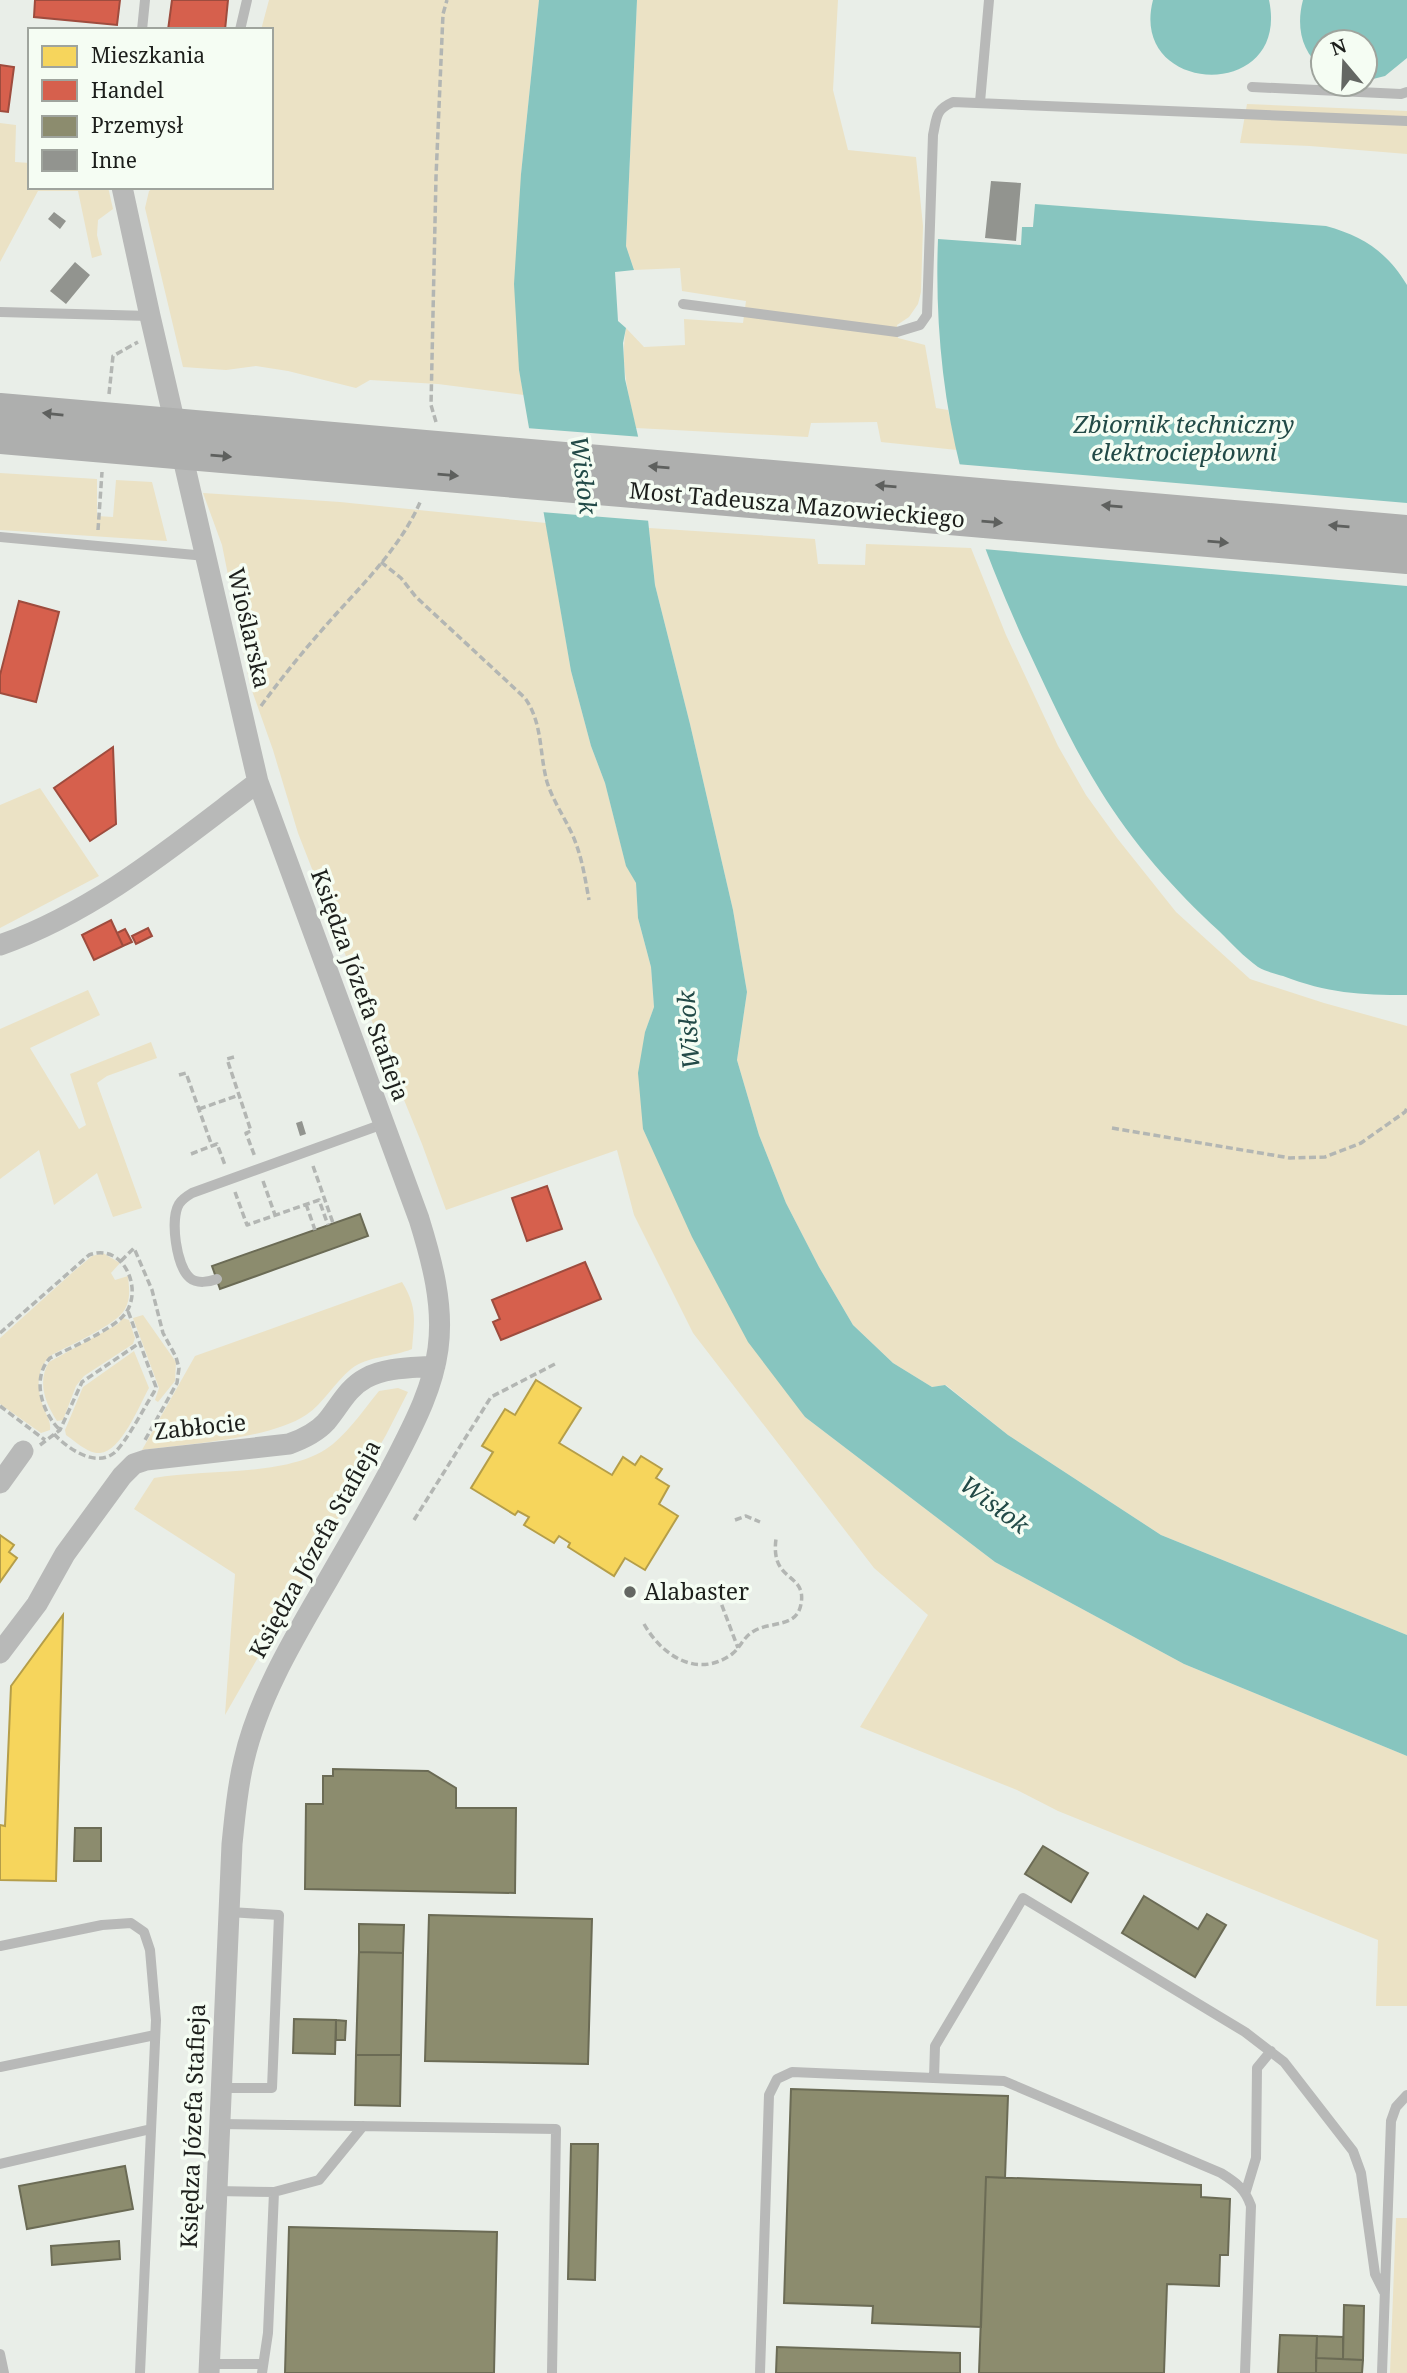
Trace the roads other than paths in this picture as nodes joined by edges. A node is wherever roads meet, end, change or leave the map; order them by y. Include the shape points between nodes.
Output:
1 (145, 0) edge
2 (247, 0) edge
3 (989, 0) edge
4 (142, 28) edge
5 (240, 28) edge
6 (1252, 87) dead end
7 (1407, 92) edge
8 (980, 102) junction
9 (1407, 121) edge
10 (122, 189) edge
11 (683, 304) dead end
12 (0, 312) edge
13 (152, 325) junction
14 (0, 409) edge
15 (105, 433) junction
16 (0, 438) edge
17 (1407, 531) edge
18 (0, 537) edge
19 (206, 556) junction
20 (1407, 558) edge
21 (258, 782) junction
22 (0, 944) edge
23 (383, 1124) junction
24 (217, 1279) dead end
25 (435, 1366) junction
26 (23, 1451) road end
27 (0, 1483) edge
28 (0, 1653) edge
29 (229, 1912) junction
30 (0, 1946) edge
31 (155, 2035) junction
32 (1271, 2051) junction
33 (0, 2067) edge
34 (934, 2078) junction
35 (221, 2088) junction
36 (1407, 2095) edge
37 (219, 2124) junction
38 (363, 2126) junction
39 (151, 2129) junction
40 (0, 2164) edge
41 (1246, 2191) junction
42 (216, 2192) junction
43 (274, 2192) junction
44 (1384, 2292) junction
45 (0, 2354) edge
46 (209, 2369) edge
47 (262, 2369) edge
48 (4, 2373) edge
49 (140, 2373) edge
50 (552, 2373) edge
51 (760, 2373) edge
52 (1245, 2373) edge
53 (1382, 2373) edge

1 - 4 lane
2 - 5 lane
3 - 8 lane
6 - 7 lane
8 - 9 lane
8 - 11 lane via 954,103 938,113 932,148 927,315 920,326 897,332
10 - 13 street, Wioślarska
12 - 13 lane
13 - 19 street, Wioślarska
15 -> 14 main road
15 - 16 main road
17 -> 15 main road, Most Tadeusza Mazowieckiego
15 -> 20 main road, Most Tadeusza Mazowieckiego
18 - 19 lane
19 - 21 street, Wioślarska
21 - 22 street via 103,894 58,920
21 - 23 street, Księdza Józefa Stafieja
23 - 24 lane via 183,1199 175,1214 177,1244 186,1273 198,1282
23 - 25 street, Księdza Józefa Stafieja via 430,1253 439,1319
25 - 28 street, Zabłocie via 379,1372 364,1379 324,1424 289,1444 134,1464 65,1554 46,1591
25 - 29 street, Księdza Józefa Stafieja via 414,1424 290,1648 257,1718 237,1800
26 - 27 street
29 - 35 street, Księdza Józefa Stafieja
29 - 35 lane via 279,1915 272,2088
30 - 31 lane via 131,1923 144,1932 150,1950
31 - 33 lane
31 - 39 lane
32 - 34 lane via 1023,1898 935,2046
32 - 41 lane via 1257,2068 1256,2158
32 - 44 lane via 1353,2151 1361,2173 1375,2274
34 - 41 lane via 1004,2081 1221,2173
34 - 51 lane via 792,2072 777,2079 769,2095
35 - 37 street, Księdza Józefa Stafieja
36 - 44 lane via 1391,2121
37 - 38 lane
37 - 42 street, Księdza Józefa Stafieja
38 - 43 lane via 319,2180
38 - 50 lane via 556,2129
39 - 40 lane
39 - 49 lane
41 - 52 lane via 1251,2206
42 - 43 lane
42 - 46 street, Księdza Józefa Stafieja
43 - 47 lane via 268,2333
44 - 53 lane
45 - 48 lane
46 - 47 lane

